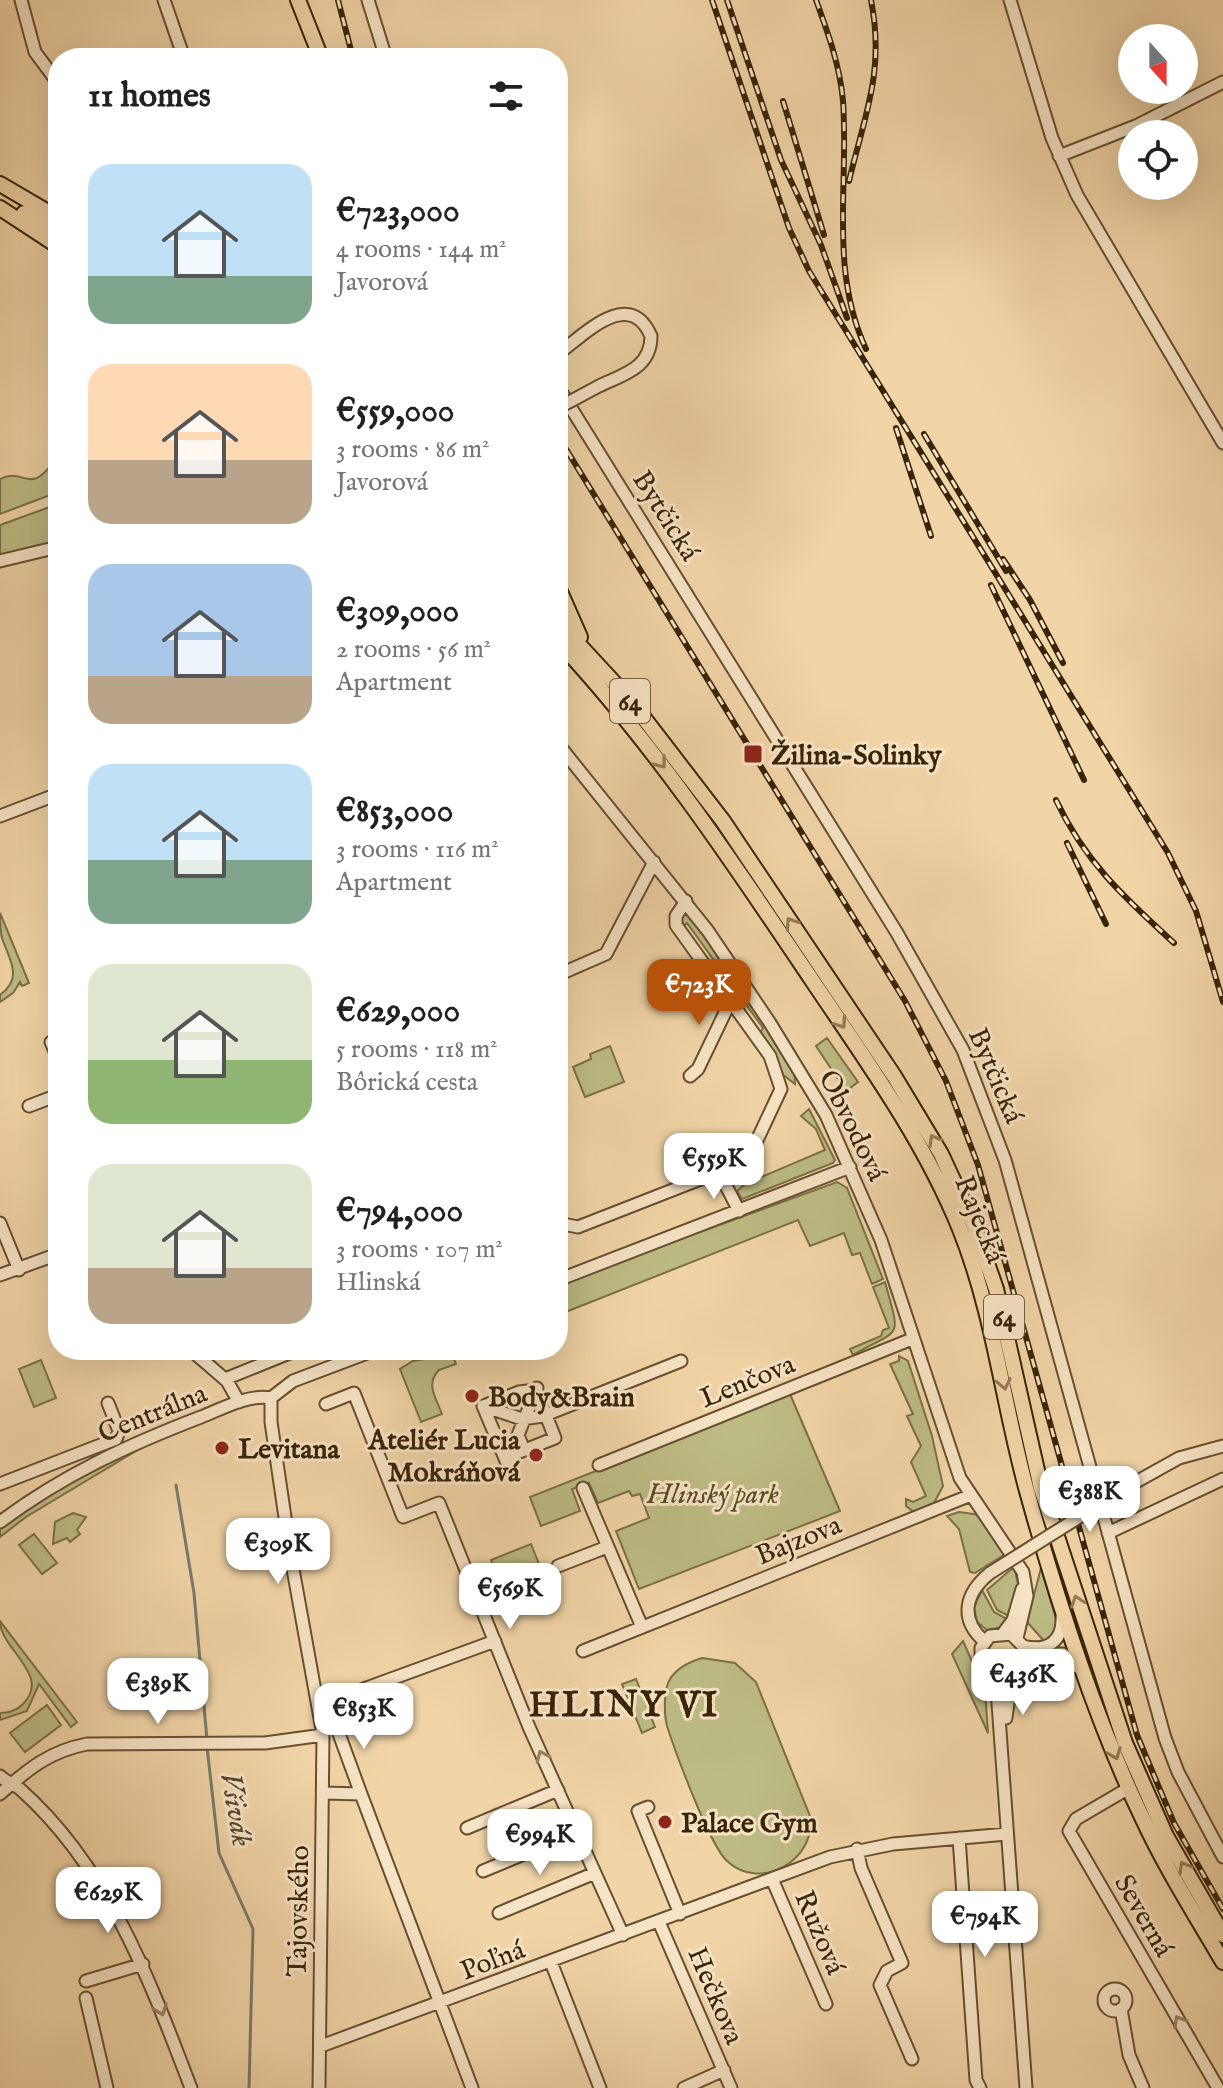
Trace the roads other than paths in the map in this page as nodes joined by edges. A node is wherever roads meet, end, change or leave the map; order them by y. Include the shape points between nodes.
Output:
1 (21, 0) edge
2 (164, 0) edge
3 (298, 0) edge
4 (368, 0) edge
5 (1010, 0) edge
6 (181, 48) edge
7 (317, 48) edge
8 (383, 48) edge
9 (48, 70) edge
10 (1223, 82) edge
11 (1059, 156) junction
12 (0, 184) edge
13 (0, 198) edge
14 (0, 208) edge
15 (48, 212) edge
16 (48, 227) edge
17 (48, 239) edge
18 (568, 347) edge
19 (568, 403) edge
20 (568, 403) edge
21 (1223, 443) edge
22 (48, 549) edge
23 (0, 561) edge
24 (568, 615) edge
25 (568, 636) edge
26 (568, 647) edge
27 (582, 655) junction
28 (568, 758) edge
29 (48, 798) edge
30 (0, 816) edge
31 (654, 862) junction
32 (686, 901) junction
33 (568, 971) edge
34 (731, 1000) junction
35 (690, 1076) dead end
36 (48, 1099) edge
37 (29, 1106) dead end
38 (850, 1167) junction
39 (720, 1174) junction
40 (739, 1211) junction
41 (0, 1225) edge
42 (568, 1225) edge
43 (48, 1258) edge
44 (19, 1270) junction
45 (0, 1275) edge
46 (568, 1276) edge
47 (912, 1339) junction
48 (203, 1360) edge
49 (273, 1360) edge
50 (349, 1360) edge
51 (681, 1361) dead end
52 (226, 1380) junction
53 (538, 1387) junction
54 (271, 1398) junction
55 (239, 1402) junction
56 (108, 1403) dead end
57 (326, 1404) dead end
58 (486, 1405) junction
59 (220, 1410) junction
60 (546, 1415) junction
61 (522, 1419) junction
62 (1223, 1446) edge
63 (512, 1455) junction
64 (599, 1465) dead end
65 (1223, 1479) edge
66 (0, 1484) edge
67 (583, 1488) dead end
68 (971, 1495) junction
69 (0, 1522) edge
70 (1108, 1533) junction
71 (607, 1547) junction
72 (558, 1566) dead end
73 (1023, 1572) junction
74 (1062, 1605) junction
75 (642, 1627) junction
76 (1004, 1632) junction
77 (495, 1641) junction
78 (984, 1641) junction
79 (1020, 1642) junction
80 (583, 1651) dead end
81 (1023, 1662) junction
82 (1012, 1675) junction
83 (996, 1676) junction
84 (1092, 1688) junction
85 (320, 1705) junction
86 (334, 1720) dead end
87 (323, 1735) junction
88 (1002, 1754) junction
89 (0, 1776) edge
90 (12, 1784) junction
91 (1129, 1788) junction
92 (558, 1790) junction
93 (324, 1793) junction
94 (0, 1794) edge
95 (361, 1794) junction
96 (648, 1807) dead end
97 (467, 1828) dead end
98 (577, 1832) junction
99 (1007, 1834) junction
100 (959, 1838) junction
101 (857, 1849) junction
102 (1223, 1857) edge
103 (483, 1871) dead end
104 (595, 1873) junction
105 (772, 1879) junction
106 (499, 1913) dead end
107 (680, 1914) junction
108 (659, 1922) junction
109 (623, 1935) junction
110 (1223, 1935) edge
111 (551, 1962) junction
112 (1223, 1962) edge
113 (143, 1964) junction
114 (86, 1981) dead end
115 (86, 1998) dead end
116 (440, 2004) junction
117 (826, 2004) dead end
118 (1121, 2009) dead end
119 (321, 2046) junction
120 (912, 2059) dead end
121 (724, 2070) junction
122 (1141, 2086) edge
123 (107, 2088) edge
124 (191, 2088) edge
125 (319, 2088) edge
126 (472, 2088) edge
127 (600, 2088) edge
128 (684, 2088) edge
129 (731, 2088) edge
130 (980, 2088) edge
131 (1026, 2088) edge
132 (1218, 2088) edge

1 - 9 street via 35,52
2 - 6 street
3 - 7 main road
4 - 8 street
5 - 11 street
10 - 11 street via 1138,125
11 - 21 street via 1100,237
12 - 15 main road
13 - 16 main road
14 - 17 main road
18 - 19 street, bridge via 609,316 637,317 651,336 641,365
20 - 70 street, Bytčická via 897,933 963,1050 1005,1160
22 - 23 street
24 - 27 main road
25 - 27 main road
26 - 27 main road
27 -> 74 main road, Rajecká / 64 via 710,829 928,1161 982,1293 1026,1487
110 -> 27 main road, Rajecká / 64 via 1166,1836 1125,1743 1041,1488 996,1289 947,1165 723,821
28 - 31 street, Obvodová
29 - 30 street
31 - 32 street, Obvodová
31 - 33 street via 606,954
32 - 34 street via 676,925
32 - 38 street, Obvodová via 800,1070
34 - 35 street
34 - 39 street via 770,1056 781,1089 752,1151
36 - 37 street
38 - 40 street
38 - 47 street, Obvodová via 890,1265
39 - 40 street
39 - 42 street via 578,1227
40 - 46 street
41 - 44 street
43 - 44 street
44 - 45 street
47 - 64 street, Lenčova
47 - 68 street, Obvodová via 952,1459
48 - 52 street
49 - 52 street
50 - 54 street, Centrálna via 283,1386
51 - 60 street
52 - 55 street
52 - 59 street
53 - 58 street
53 - 60 street
53 - 61 street
54 - 55 street, Centrálna
54 - 85 street, Tajovského via 291,1558
55 - 59 street, Centrálna
56 - 66 street via 119,1431 116,1439
57 - 77 street via 354,1393 403,1517 439,1503
58 - 61 street
58 - 63 street via 507,1463
59 - 69 street, Centrálna via 82,1468
60 - 61 street
60 - 63 street via 555,1438 550,1444
61 - 63 street via 522,1445
62 - 78 street, bridge via 1179,1458 990,1573 972,1593 966,1610 973,1631
65 - 70 street
67 - 71 street
68 - 73 street, Obvodová
68 - 75 street, Bajzova
70 - 102 street, Bytčická via 1170,1754
71 - 72 street
71 - 75 street
73 - 76 street via 1019,1603
73 - 79 street, Obvodová via 1027,1605
74 - 79 street via 1059,1640 1033,1649
74 - 84 main road, Rajecká / 64
75 - 80 street, Bajzova
76 - 78 street
76 - 79 street
77 - 85 street
92 -> 77 street
78 - 83 street via 981,1662
79 - 81 street
81 - 82 street
81 - 84 street via 1063,1654
82 - 83 street
82 - 88 street
83 - 88 street
84 -> 91 main road, Rajecká / 64
85 - 87 street, Tajovského
86 - 95 street
87 - 90 street via 265,1743 113,1743 60,1749
87 - 93 street, Tajovského
88 - 99 street
89 - 90 street
90 - 94 street
90 - 113 street via 94,1877
91 - 112 main road, Rajecká / 64
132 -> 91 street, Severná via 1069,1831 1076,1819
92 - 97 street
92 - 98 street
93 - 95 street
93 - 119 street, Tajovského
95 - 116 street
96 - 107 street via 638,1811
98 - 103 street
98 - 104 street
99 - 100 street, Poľná
99 - 131 street
100 - 101 street, Poľná
100 - 130 street
101 - 105 street, Poľná
101 - 120 street, Ružová via 902,1963 887,1971 880,1985
104 - 106 street
104 - 109 street
105 - 107 street, Poľná
105 - 117 street, Ružová
107 - 108 street, Poľná
108 - 109 street, Poľná
108 - 121 street, Hečkova
109 - 111 street, Poľná
111 - 116 street, Poľná
111 - 127 street
113 - 114 street
113 -> 124 street
115 - 123 street
116 - 119 street, Poľná
116 - 126 street
118 - 122 street
119 - 125 street, Tajovského
121 - 128 street
121 - 129 street, Hečkova

